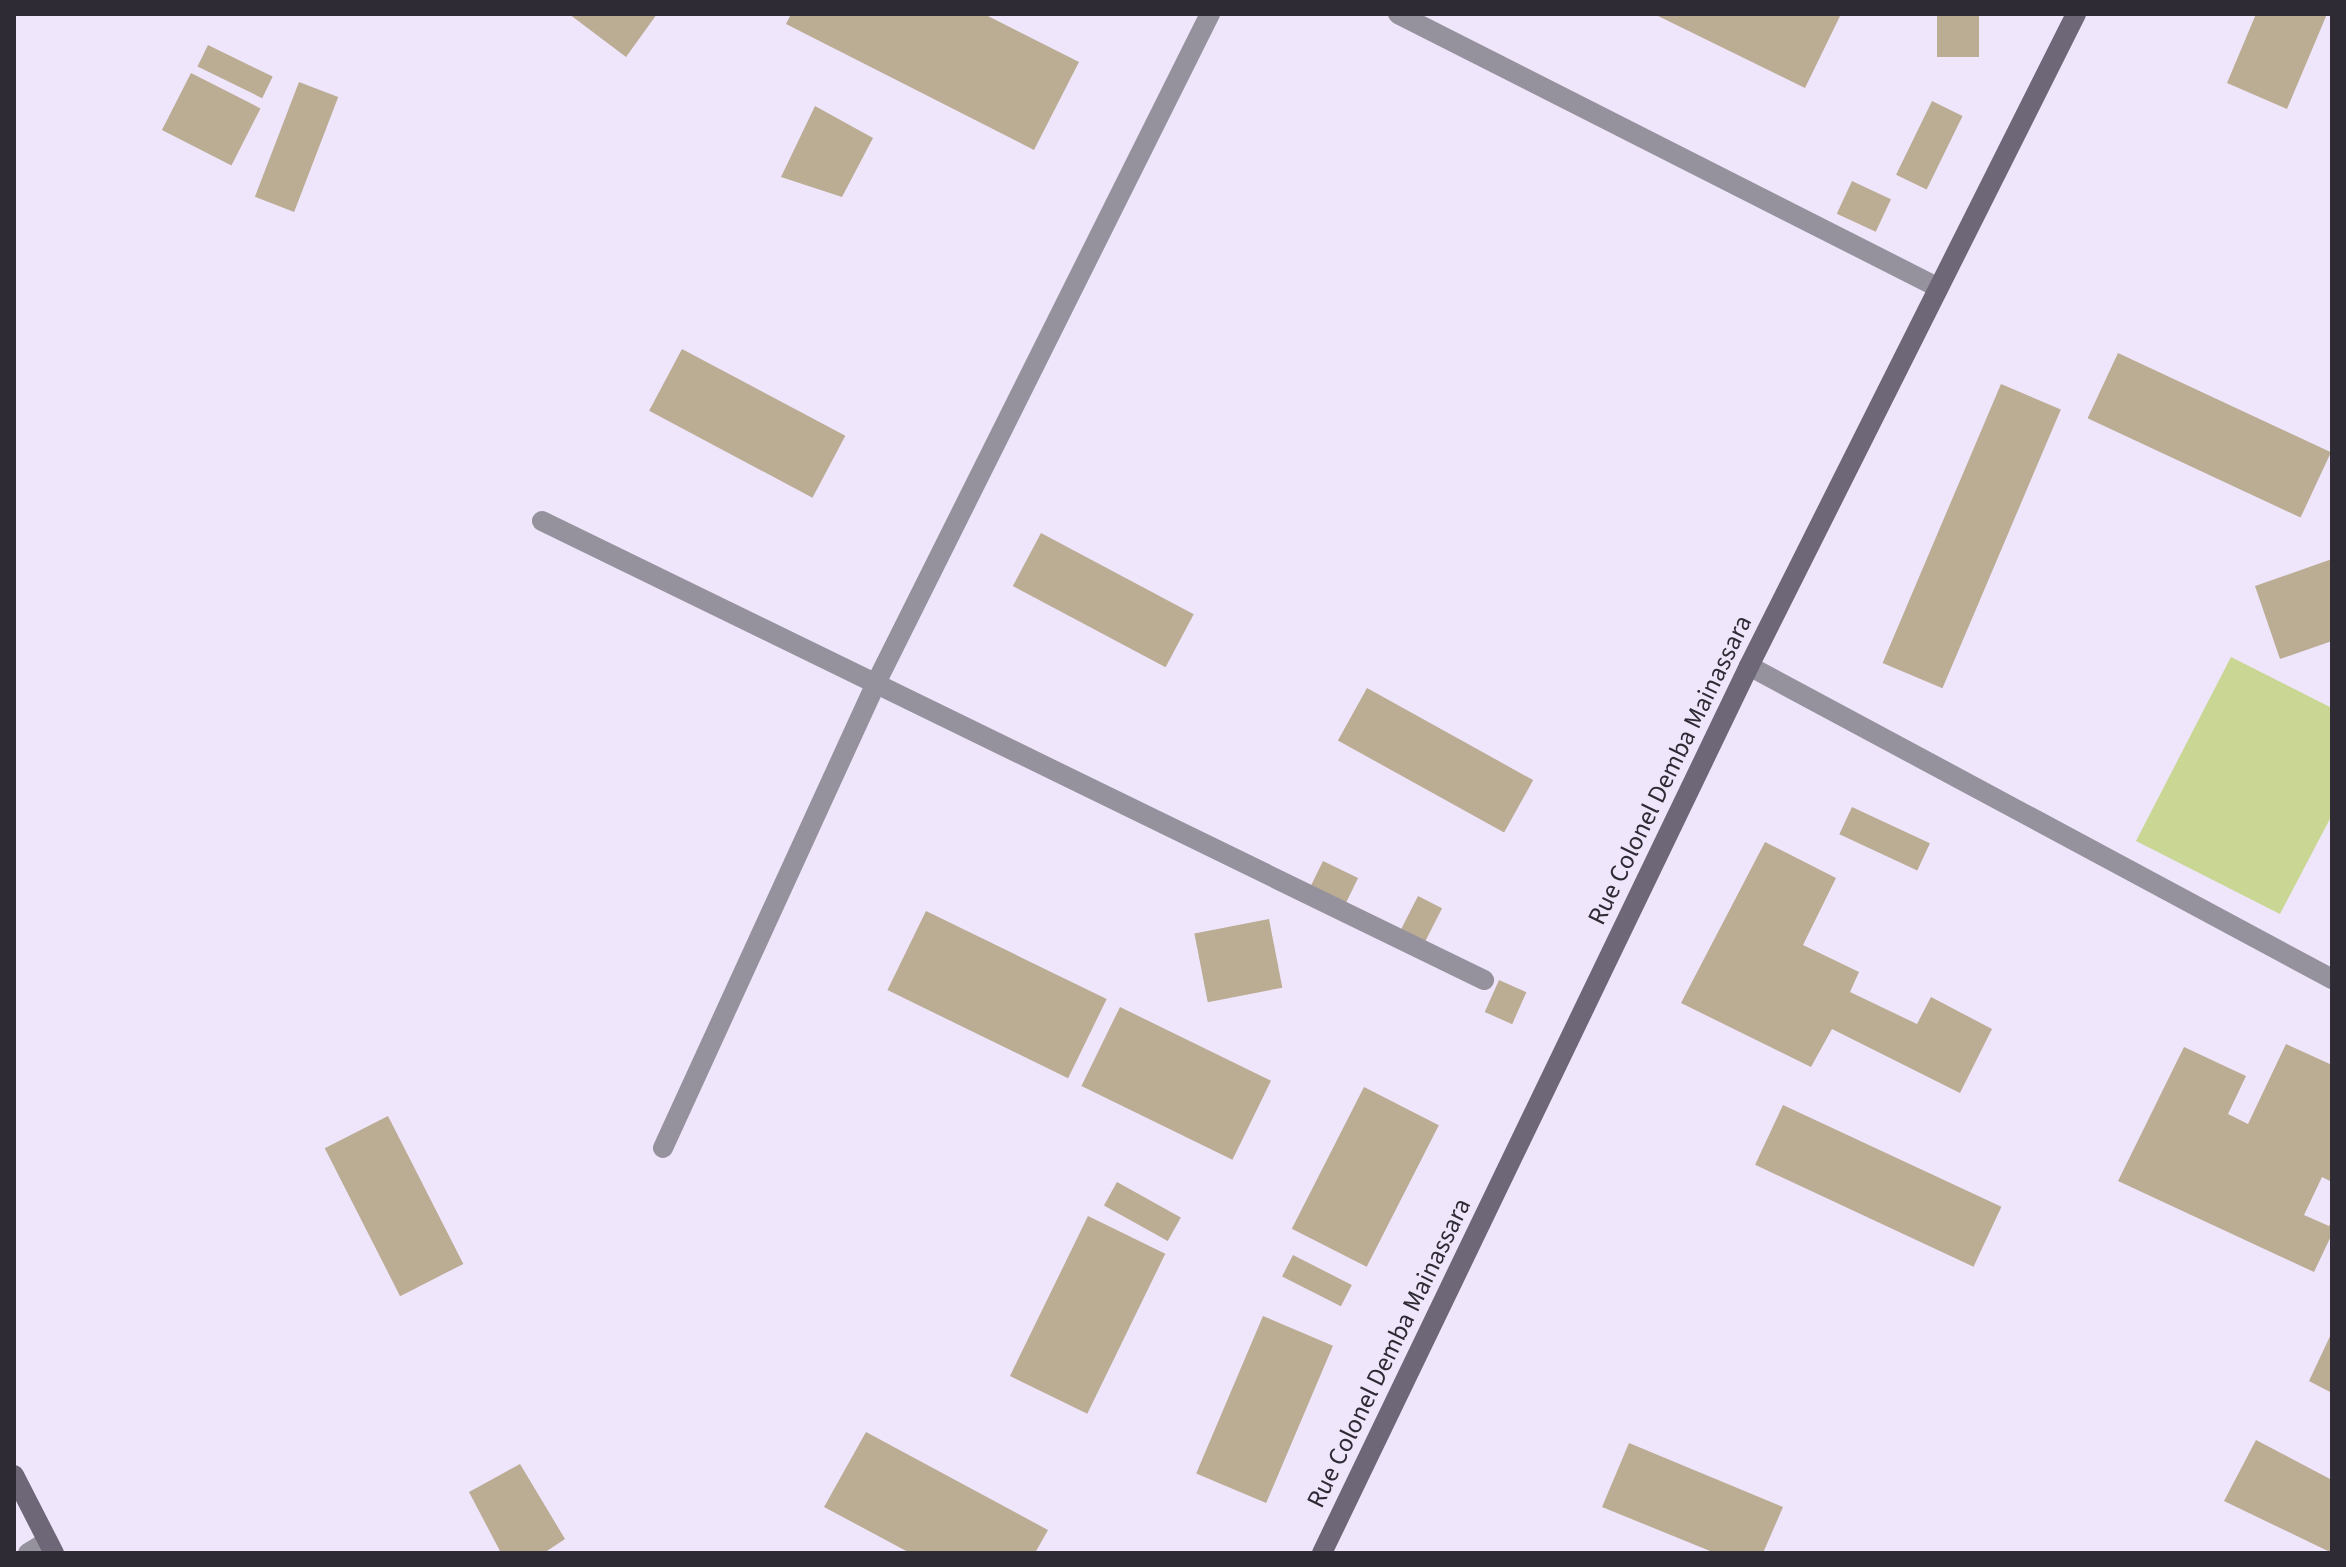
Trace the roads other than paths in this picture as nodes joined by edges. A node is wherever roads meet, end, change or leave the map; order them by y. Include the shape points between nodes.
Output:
1 (1210, 14) edge
2 (1398, 14) edge
3 (2076, 14) edge
4 (1939, 288) junction
5 (542, 521) dead end
6 (1749, 666) junction
7 (877, 681) junction
8 (2332, 979) edge
9 (1484, 980) dead end
10 (663, 1148) dead end
11 (14, 1475) edge
12 (51, 1547) edge
13 (28, 1553) edge
14 (1322, 1553) edge

1 - 7 lane
2 - 4 lane
3 - 4 street, Rue Colonel Demba Mainassara
4 - 6 street, Rue Colonel Demba Mainassara
5 - 7 lane
6 - 8 lane
6 - 14 street, Rue Colonel Demba Mainassara
7 - 9 lane
7 - 10 lane
11 - 12 street
12 - 13 lane

